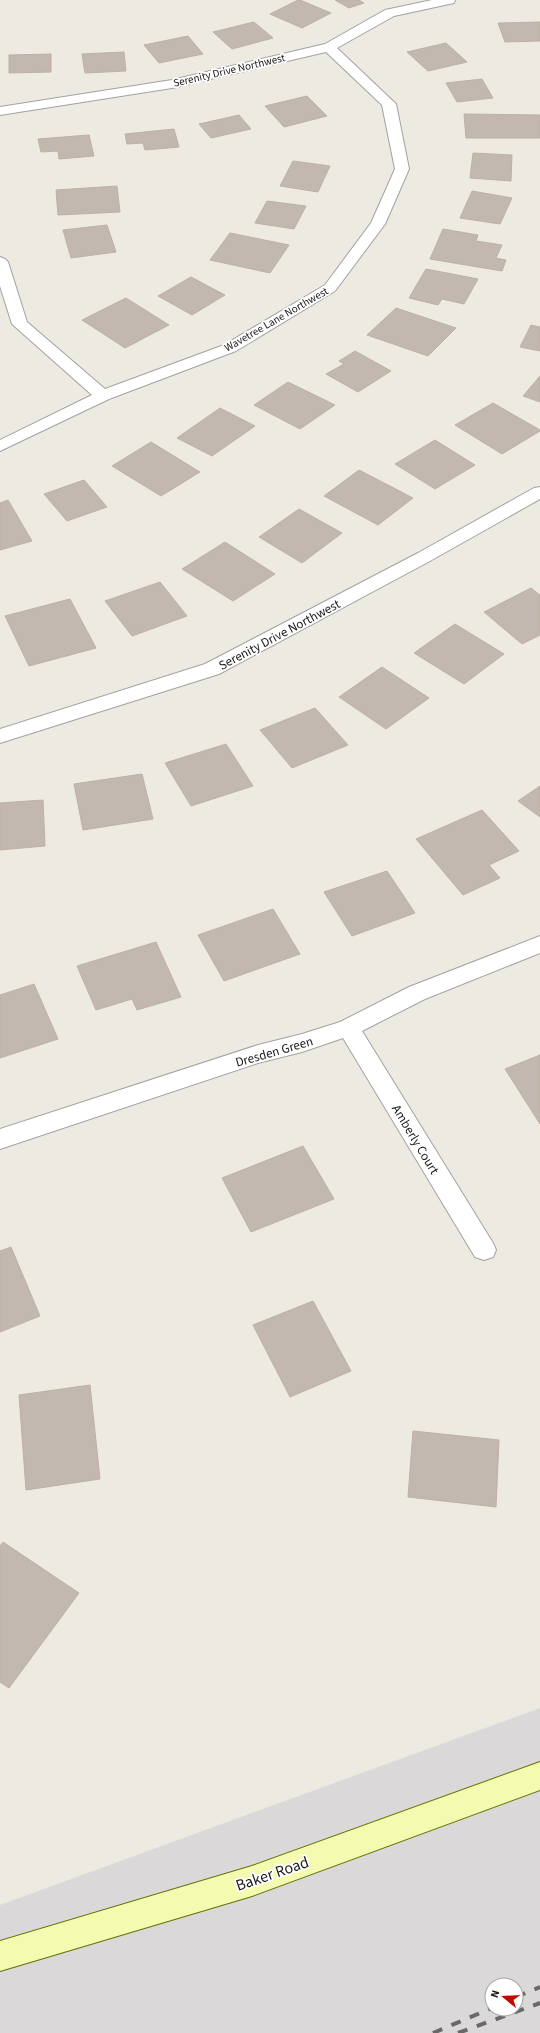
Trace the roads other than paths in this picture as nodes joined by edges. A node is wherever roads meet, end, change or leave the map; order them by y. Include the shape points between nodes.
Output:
1 (449, 0) edge
2 (329, 46) junction
3 (0, 111) edge
4 (0, 262) edge
5 (103, 396) junction
6 (0, 446) edge
7 (540, 492) edge
8 (0, 736) edge
9 (540, 944) edge
10 (348, 1028) junction
11 (0, 1139) edge
12 (484, 1250) dead end
13 (540, 1776) edge
14 (0, 1956) edge

1 - 2 street, Serenity Drive Northwest via 390,12
2 - 3 street, Serenity Drive Northwest via 172,84
2 - 5 street, Wavetree Lane Northwest via 389,104 402,169 378,224 330,288 230,348
4 - 5 street via 20,324
5 - 6 street, Wavetree Lane Northwest
7 - 8 street, Serenity Drive Northwest via 424,557 212,669
9 - 10 street, Dresden Green via 417,993
10 - 11 street, Dresden Green via 258,1054
10 - 12 street, Amberly Court
13 - 14 main road, Baker Road via 252,1881

